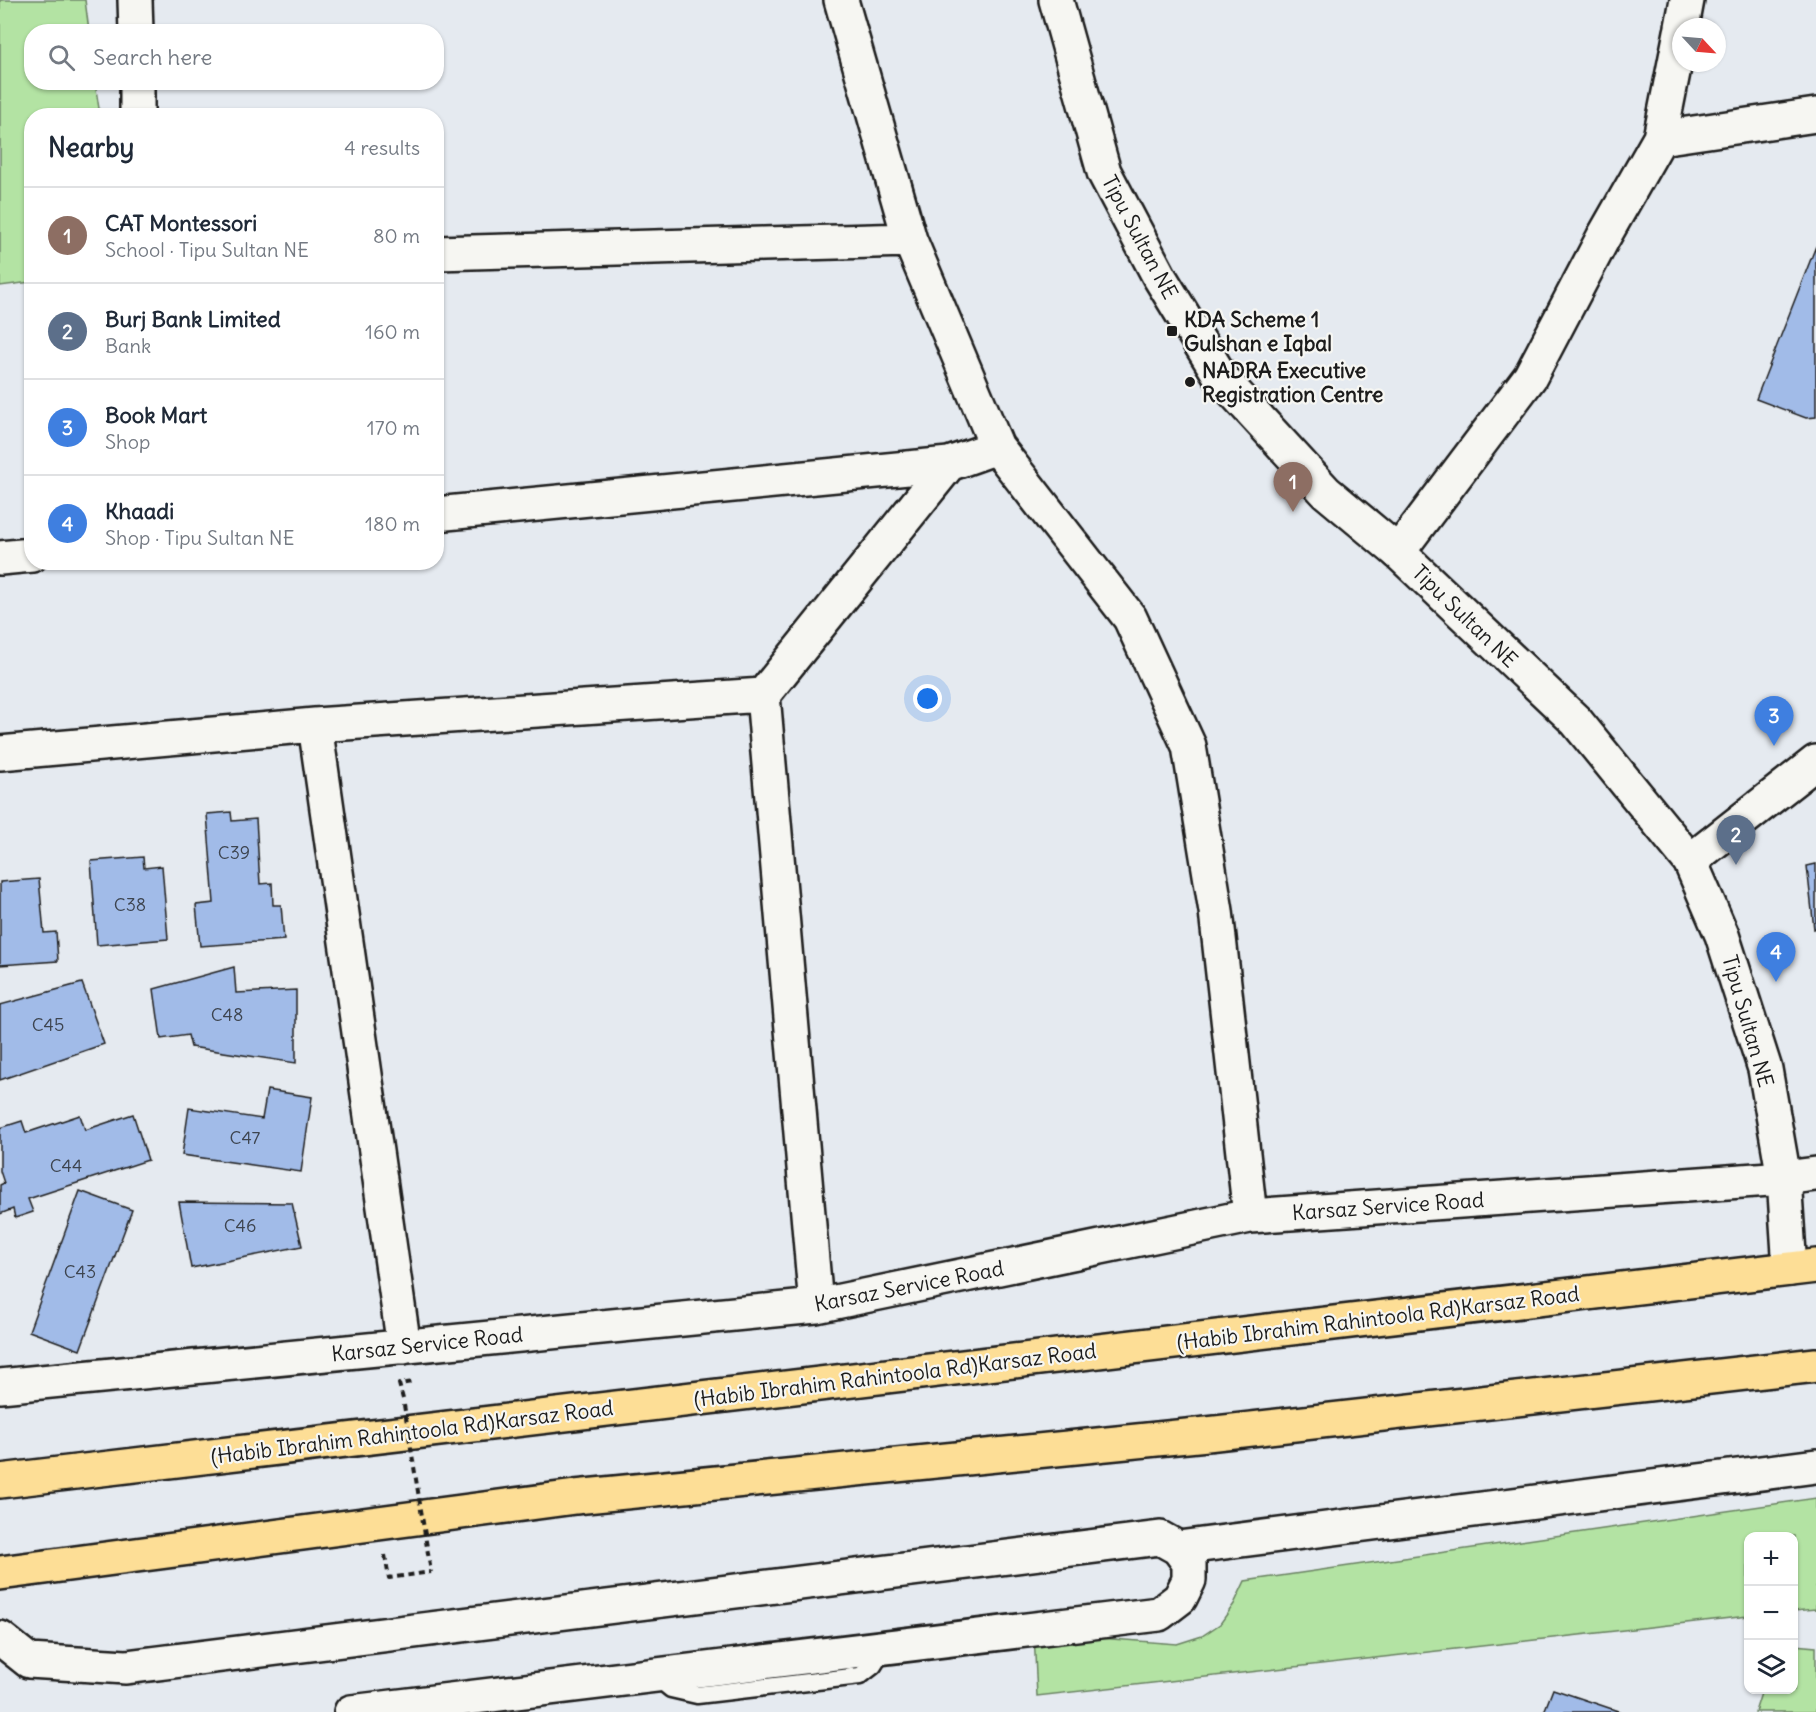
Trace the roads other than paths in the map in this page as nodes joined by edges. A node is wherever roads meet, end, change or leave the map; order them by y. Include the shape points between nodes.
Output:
1 (135, 0) edge
2 (841, 0) edge
3 (1056, 0) edge
4 (1687, 0) edge
5 (1684, 18) edge
6 (135, 24) edge
7 (1673, 72) edge
8 (137, 90) edge
9 (138, 108) edge
10 (1816, 115) edge
11 (1660, 138) junction
12 (910, 240) junction
13 (444, 253) edge
14 (997, 447) junction
15 (949, 464) junction
16 (444, 513) edge
17 (1398, 552) junction
18 (24, 556) edge
19 (0, 558) edge
20 (763, 695) junction
21 (315, 725) junction
22 (0, 753) edge
23 (1816, 762) edge
24 (1690, 861) junction
25 (1816, 1174) edge
26 (1784, 1178) junction
27 (1250, 1216) junction
28 (1803, 1268) edge
29 (816, 1306) junction
30 (404, 1347) junction
31 (1816, 1365) edge
32 (0, 1386) edge
33 (1816, 1466) edge
34 (0, 1480) edge
35 (1178, 1548) junction
36 (0, 1573) edge
37 (0, 1638) edge
38 (351, 1712) edge

1 - 6 street
2 - 12 street
3 - 17 street, Tipu Sultan NE via 1104,171 1159,276 1222,379 1326,492
4 - 5 street
7 - 11 street
8 - 9 street
10 - 11 street
11 - 17 street via 1530,377
12 - 13 street
12 - 14 street
14 - 15 street
14 - 27 street via 1130,618 1189,746 1216,911
15 - 16 street
15 - 20 street
17 - 24 street, Tipu Sultan NE via 1576,722
18 - 19 street
20 - 21 street
20 - 29 street
21 - 22 street
21 - 30 street
23 - 24 street
24 - 26 street, Tipu Sultan NE via 1722,935 1765,1070
25 - 26 street, Karsaz Service Road
26 - 27 street, Karsaz Service Road
26 - 28 street, Tipu Sultan NE
27 - 29 street, Karsaz Service Road
28 - 34 highway, (Habib Ibrahim Rahintoola Rd)Karsaz Road
29 - 30 street, Karsaz Service Road
30 - 32 street, Karsaz Service Road
31 - 36 highway via 1207,1434 575,1497
33 - 35 street
35 - 37 street via 1160,1538 126,1667 29,1661
35 - 38 street via 1189,1563 1189,1580 1180,1598 1160,1614

